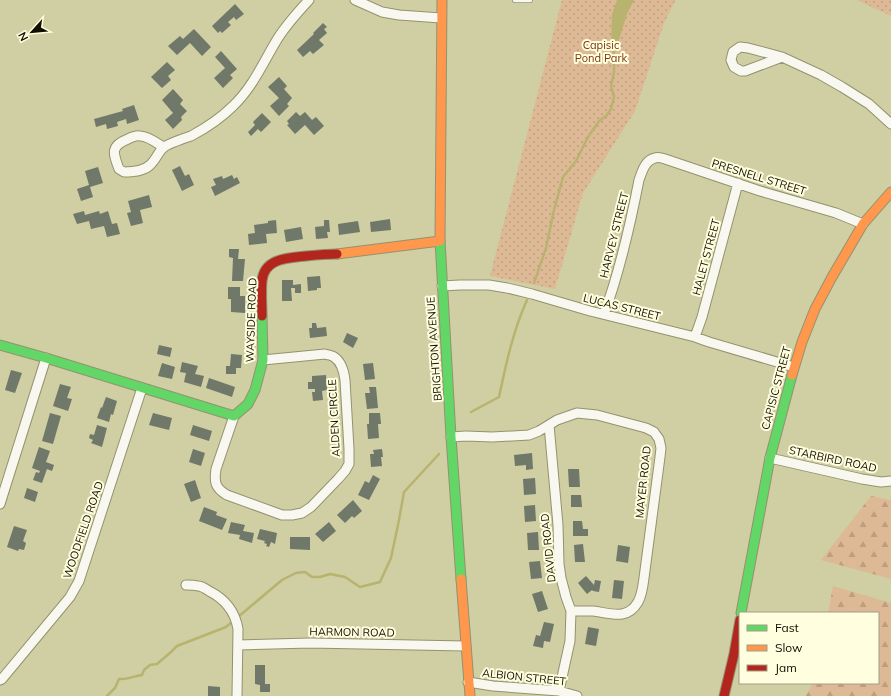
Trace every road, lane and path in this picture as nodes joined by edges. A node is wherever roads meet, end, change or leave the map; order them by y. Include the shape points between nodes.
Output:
1 (309, 0) edge
2 (354, 0) edge
3 (442, 0) edge
4 (515, 0) edge
5 (530, 0) edge
6 (441, 18) junction
7 (782, 57) junction
8 (891, 124) edge
9 (163, 147) junction
10 (647, 161) joint
11 (738, 183) junction
12 (891, 192) edge
13 (863, 224) junction
14 (440, 241) junction
15 (442, 286) junction
16 (604, 314) junction
17 (695, 337) junction
18 (0, 346) edge
19 (46, 358) junction
20 (263, 360) junction
21 (794, 367) junction
22 (142, 388) junction
23 (234, 416) junction
24 (549, 425) junction
25 (451, 437) junction
26 (770, 458) junction
27 (891, 481) edge
28 (0, 504) edge
29 (186, 585) dead end
30 (572, 611) junction
31 (741, 612) edge
32 (739, 626) edge
33 (238, 645) junction
34 (466, 646) junction
35 (0, 680) edge
36 (468, 682) junction
37 (559, 691) junction
38 (237, 696) edge
39 (470, 696) edge
40 (577, 696) edge
41 (724, 696) edge

1 - 9 street via 286,26 253,83 234,105 211,125
2 - 6 street via 382,12
3 - 6 street, BRIGHTON AVENUE
4 - 5 lane
6 - 14 street, BRIGHTON AVENUE
7 - 7 street via 740,47 733,52 731,60 734,67 745,71
7 - 8 street via 842,87 869,104
9 - 9 street via 150,165 132,172 119,169 114,151 116,145 121,142 140,136
10 - 11 street, PRESNELL STREET via 656,157
10 - 16 street, HARVEY STREET via 639,180 627,239
11 - 13 street, PRESNELL STREET via 836,213
11 - 17 street, HALET STREET
12 - 13 street, CAPISIC STREET
13 - 21 street, CAPISIC STREET via 815,309
14 - 15 street, BRIGHTON AVENUE
14 - 20 street, WAYSIDE ROAD via 284,258 269,266 262,281
15 - 16 street, LUCAS STREET via 489,285 507,288
15 - 25 street, BRIGHTON AVENUE
16 - 17 street, LUCAS STREET
17 - 21 street, LUCAS STREET
18 - 19 street
19 - 22 street
19 - 28 street
20 - 23 street, WAYSIDE ROAD via 255,390 248,404
20 - 23 street, ALDEN CIRCLE via 325,354 334,356 340,363 345,380 349,464 338,479 302,513 282,515 227,495 220,490 214,476
21 - 26 street, CAPISIC STREET
22 - 23 street
22 - 35 street, WOODFIELD ROAD via 79,581 70,597
24 - 25 street, MAYER ROAD via 529,435
24 - 30 street, DAVID ROAD via 559,564 566,597
24 - 30 street, MAYER ROAD via 577,413 597,415 646,428 654,432 659,439 644,578 637,603 621,615
25 - 34 street, BRIGHTON AVENUE
26 - 27 street, STARBIRD ROAD via 862,479
26 - 31 street, CAPISIC STREET
29 - 33 street via 200,586 214,593 230,608 237,622
30 - 37 street, DAVID ROAD via 570,641
32 - 41 street
33 - 34 street, HARMON ROAD
33 - 38 street
34 - 36 street, BRIGHTON AVENUE
36 - 37 street, ALBION STREET
36 - 39 street, BRIGHTON AVENUE
37 - 40 street, ALBION STREET

